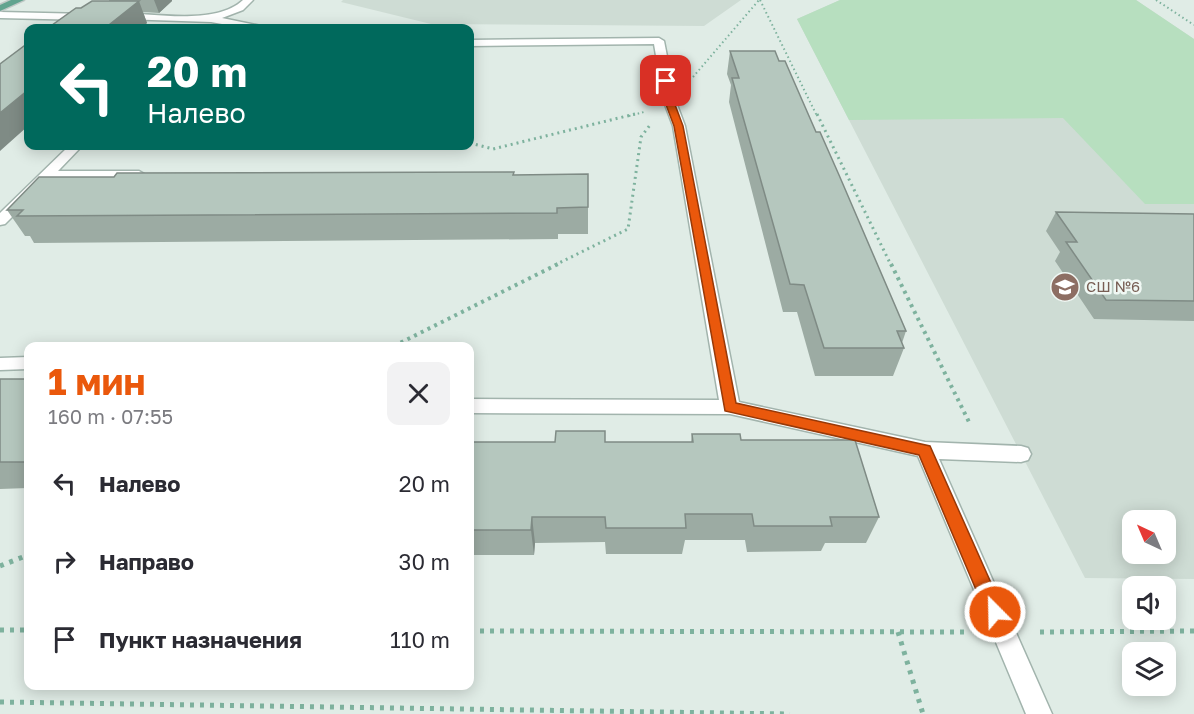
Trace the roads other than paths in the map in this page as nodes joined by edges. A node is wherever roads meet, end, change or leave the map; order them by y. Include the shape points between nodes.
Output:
1 (19, 0) edge
2 (248, 0) edge
3 (0, 8) edge
4 (0, 15) edge
5 (94, 17) edge
6 (106, 17) edge
7 (211, 19) junction
8 (198, 24) edge
9 (237, 24) edge
10 (474, 43) edge
11 (72, 150) edge
12 (48, 175) junction
13 (156, 175) edge
14 (0, 221) edge
15 (24, 363) edge
16 (0, 364) edge
17 (474, 406) edge
18 (730, 407) junction
19 (925, 450) junction
20 (1022, 454) dead end
21 (1039, 714) edge

1 - 3 main road
2 - 7 lane via 240,8
4 - 5 lane
6 - 7 lane
7 - 8 lane
7 - 9 lane
10 - 18 lane via 659,41 667,104 679,126
11 - 12 lane
12 - 13 lane
12 - 14 lane
15 - 16 lane
17 - 18 lane
18 - 19 lane
19 - 20 lane
19 - 21 lane

